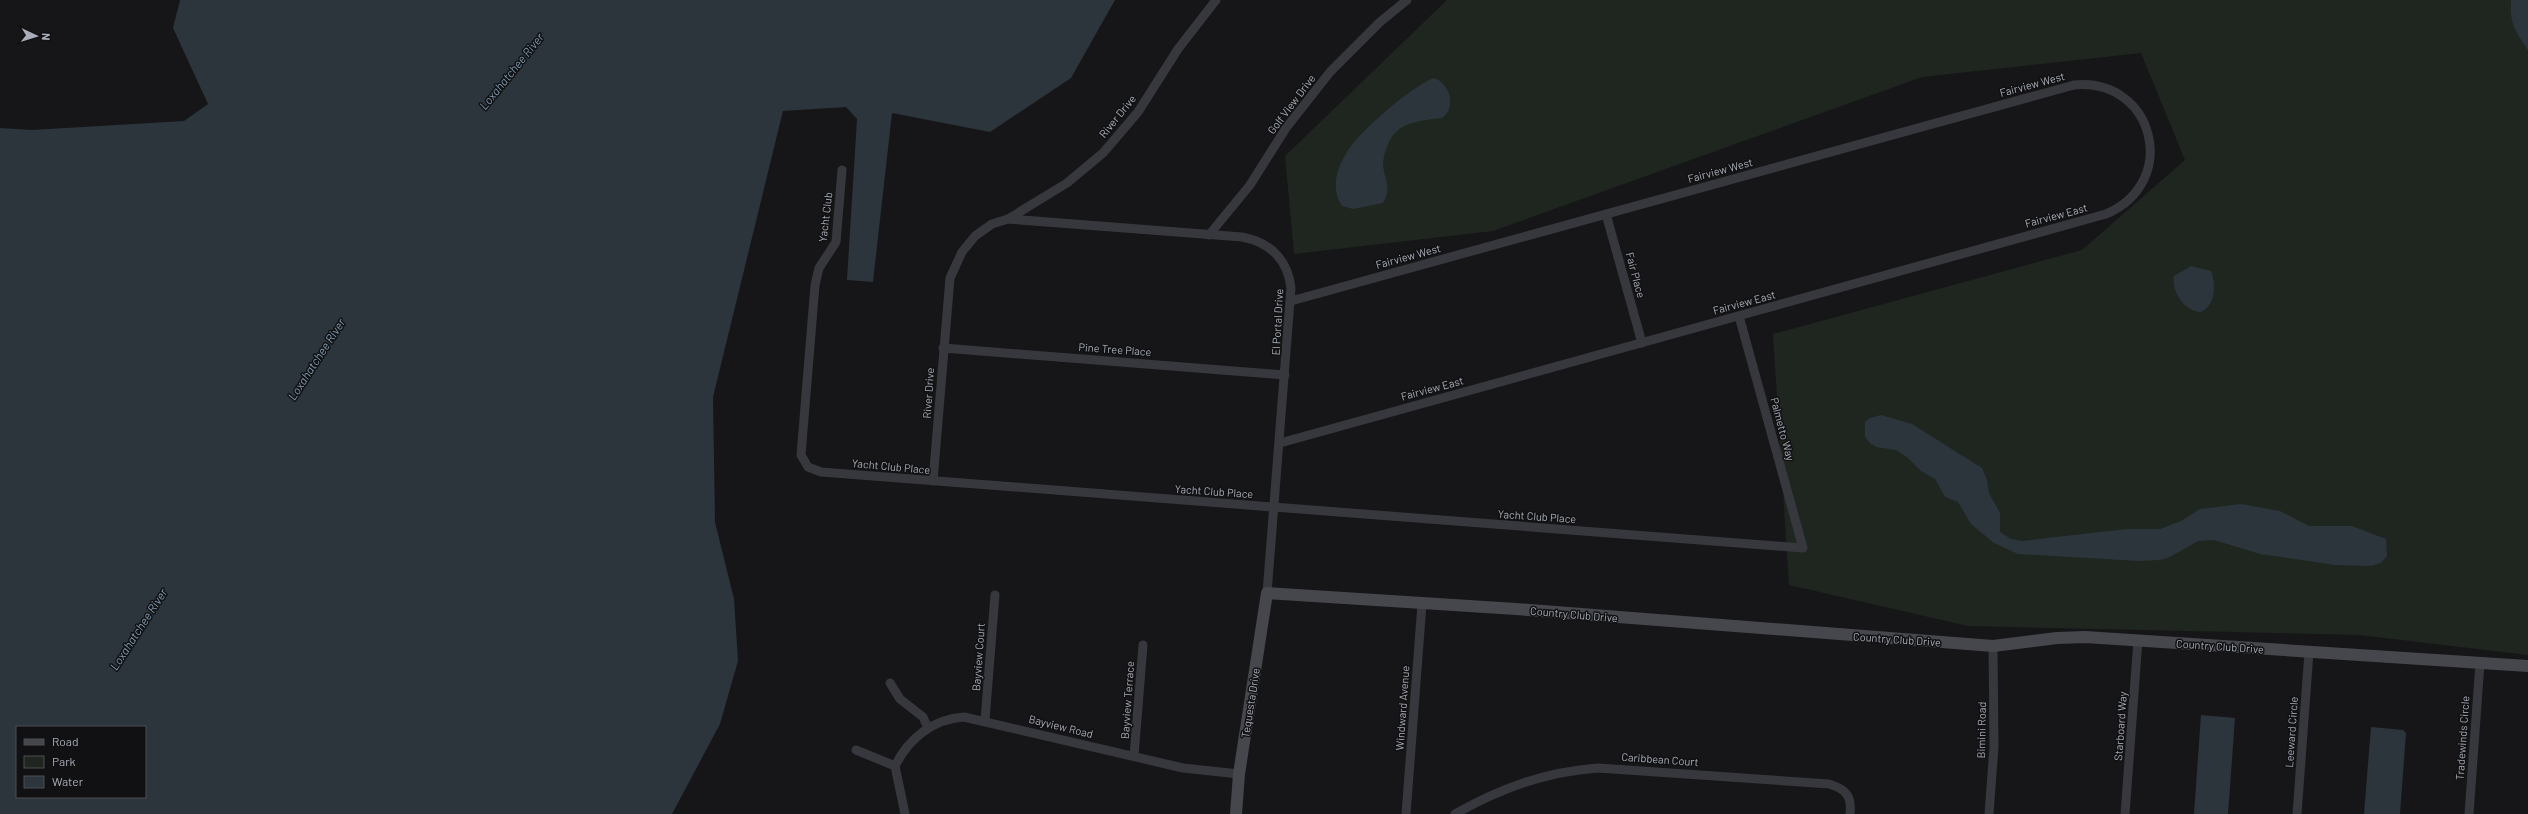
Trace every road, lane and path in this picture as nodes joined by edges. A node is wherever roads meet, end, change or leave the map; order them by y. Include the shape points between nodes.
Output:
1 (1216, 0) edge
2 (1407, 0) edge
3 (2144, 122) joint
4 (842, 170) dead end
5 (1606, 214) junction
6 (1008, 219) junction
7 (1209, 235) junction
8 (970, 241) joint
9 (815, 285) joint
10 (1291, 301) junction
11 (1739, 316) junction
12 (1642, 343) junction
13 (944, 348) junction
14 (1285, 375) junction
15 (1280, 443) junction
16 (933, 481) junction
17 (1275, 508) junction
18 (1803, 548) joint
19 (1267, 593) junction
20 (995, 595) dead end
21 (1422, 604) junction
22 (2138, 640) junction
23 (1143, 645) dead end
24 (1992, 646) junction
25 (2309, 652) junction
26 (2480, 663) junction
27 (2528, 666) edge
28 (890, 683) dead end
29 (985, 720) junction
30 (928, 728) junction
31 (856, 750) dead end
32 (1134, 756) junction
33 (896, 766) junction
34 (1239, 774) junction
35 (905, 814) edge
36 (1236, 814) edge
37 (1406, 814) edge
38 (1455, 814) edge
39 (1850, 814) edge
40 (1988, 814) edge
41 (2125, 814) edge
42 (2297, 814) edge
43 (2469, 814) edge

1 - 6 street, River Drive via 1178,50 1138,112 1103,153 1067,183
2 - 7 street, Golf View Drive via 1369,32 1330,72 1286,128 1250,185
3 - 5 street, Fairview West via 2131,103 2118,94 2097,86 2074,85
3 - 11 street, Fairview East via 2150,144 2147,173 2137,192 2113,211
4 - 9 street, Yacht Club via 836,242 819,268
5 - 10 street, Fairview West
5 - 12 street, Fair Place
6 - 7 street, El Portal Drive
6 - 8 street, El Portal Drive via 992,224
7 - 10 street, El Portal Drive via 1250,239 1269,247 1287,268 1291,281
8 - 13 street, River Drive via 950,278
9 - 16 street, Yacht Club Place via 801,455 803,461 814,471
10 - 14 street, El Portal Drive
11 - 12 street, Fairview East
11 - 18 street, Palmetto Way
12 - 15 street, Fairview East
13 - 14 street, Pine Tree Place
13 - 16 street, River Drive
14 - 15 street, El Portal Drive
15 - 17 street, El Portal Drive
16 - 17 street, Yacht Club Place
17 - 18 street, Yacht Club Place
17 - 19 street, El Portal Drive
19 - 21 street, Country Club Drive
19 - 34 street, Tequesta Drive
20 - 29 street, Bayview Court
21 - 24 street, Country Club Drive
21 - 37 street, Windward Avenue
22 - 24 street, Country Club Drive via 2057,638
22 - 25 street, Country Club Drive
22 - 41 street, Starboard Way
23 - 32 street, Bayview Terrace
24 - 40 street, Bimini Road via 1994,747
25 - 26 street, Country Club Drive
25 - 42 street, Leeward Circle
26 - 27 street, Country Club Drive
26 - 43 street, Tradewinds Circle
28 - 30 street via 900,699 923,717
29 - 30 street, Bayview Road via 956,717
29 - 32 street, Bayview Road
30 - 33 street, Bayview Road via 902,753
31 - 33 street
32 - 34 street, Bayview Road via 1183,768
33 - 35 street
34 - 36 street, Tequesta Drive
38 - 39 street, Caribbean Court via 1526,780 1565,771 1598,768 1829,784 1843,788 1847,794

